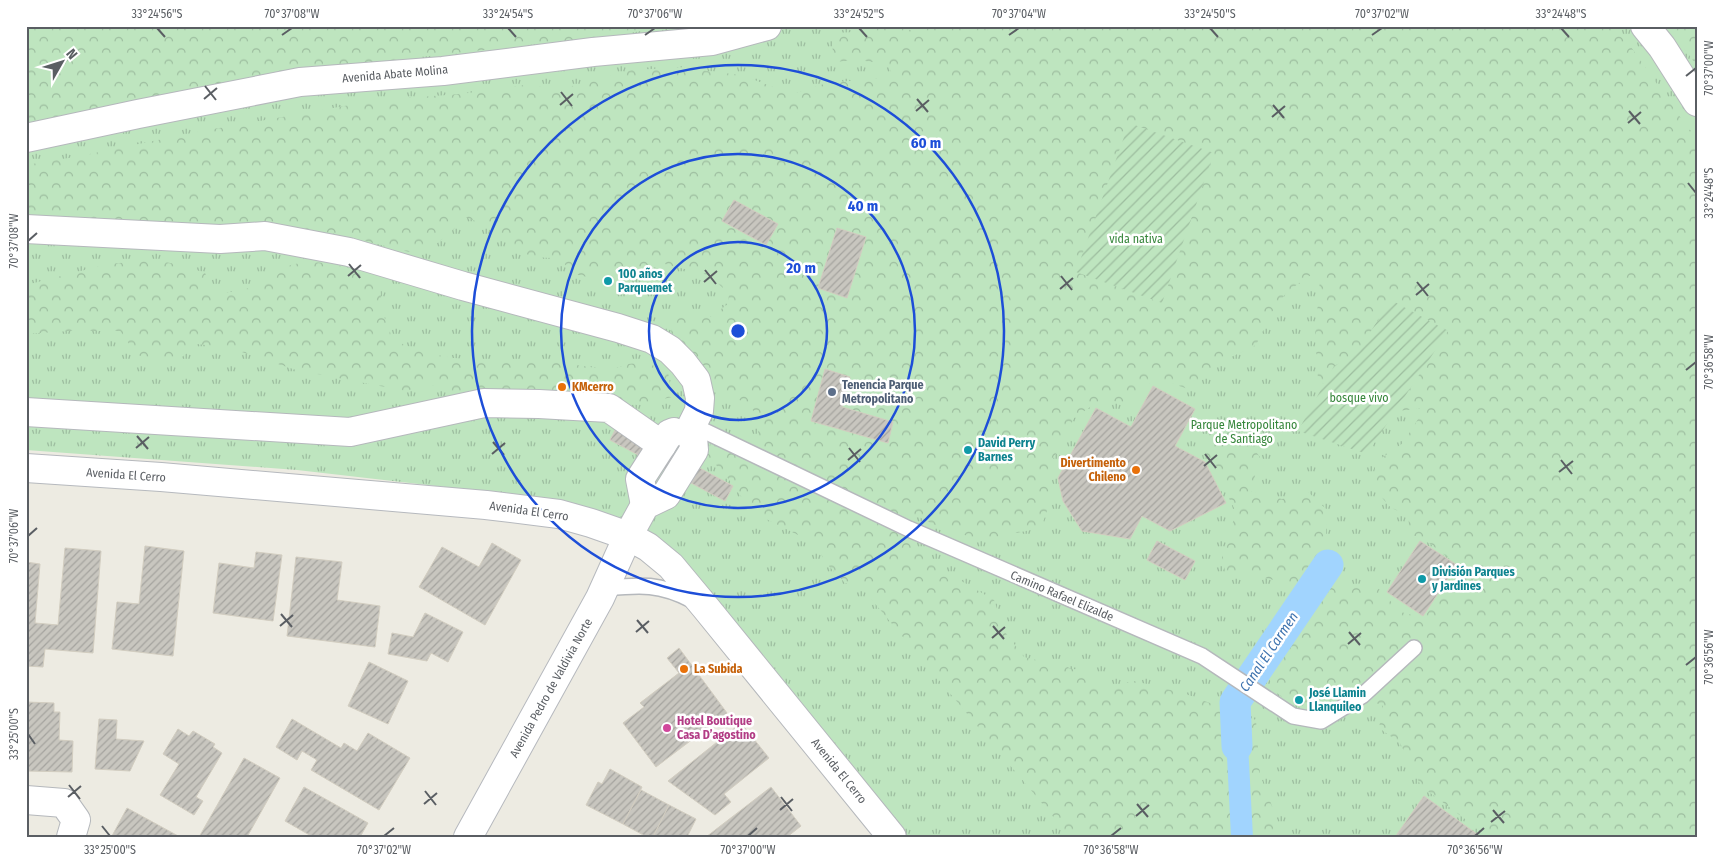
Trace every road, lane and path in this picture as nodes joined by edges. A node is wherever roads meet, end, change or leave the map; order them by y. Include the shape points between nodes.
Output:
1 (767, 26) edge
2 (1645, 26) edge
3 (1697, 102) edge
4 (26, 138) edge
5 (26, 229) edge
6 (26, 412) edge
7 (692, 425) junction
8 (662, 445) junction
9 (26, 468) edge
10 (645, 505) junction
11 (628, 536) junction
12 (605, 588) junction
13 (706, 608) junction
14 (1414, 648) dead end
15 (26, 800) edge
16 (71, 837) edge
17 (468, 837) edge
18 (892, 837) edge

1 - 4 street, Avenida Abate Molina via 712,41 443,71 300,82
2 - 3 street
5 - 7 street via 220,238 265,236 349,252 618,328 652,339 670,350 696,380 700,398
6 - 8 street via 350,432 484,403 540,404 609,408
7 - 8 street via 669,434
7 - 10 street via 694,450 666,494
7 - 14 lane, Camino Rafael Elizalde via 909,529 1202,656 1292,716 1320,721 1363,696
8 - 10 street via 640,479
9 - 11 street, Avenida El Cerro via 486,505 559,514
10 - 11 street
11 - 12 street, Avenida Pedro de Valdivia Norte
11 - 13 street, Avenida El Cerro via 671,566
12 - 13 lane via 651,586 671,590
12 - 17 street, Avenida Pedro de Valdivia Norte
13 - 18 street, Avenida El Cerro
15 - 16 street via 64,804 76,820

